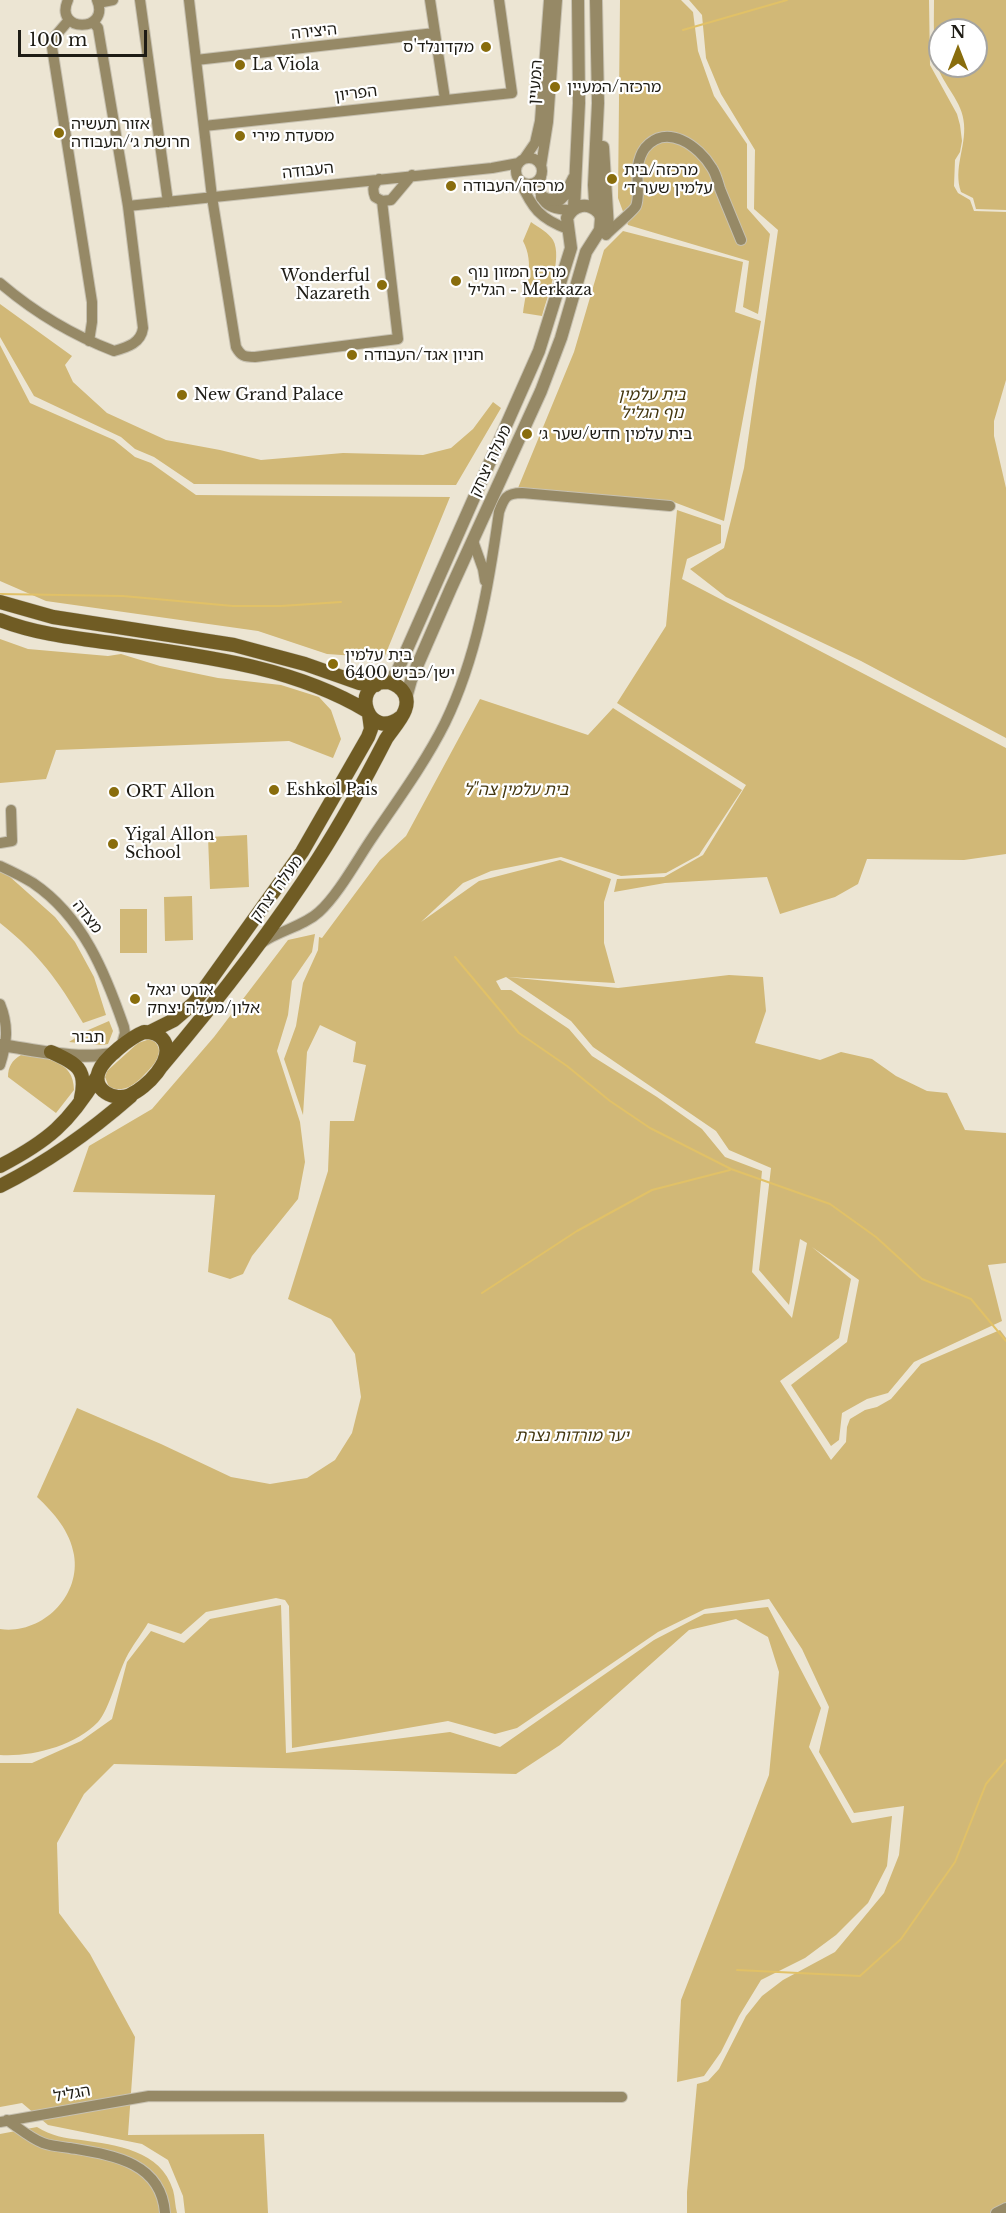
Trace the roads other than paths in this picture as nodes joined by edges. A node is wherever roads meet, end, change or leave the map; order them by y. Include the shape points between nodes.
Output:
1 (68, 0) edge
2 (114, 0) edge
3 (140, 0) edge
4 (189, 0) edge
5 (430, 0) edge
6 (499, 0) edge
7 (549, 0) edge
8 (557, 0) edge
9 (578, 0) edge
10 (596, 0) edge
11 (97, 2) edge
12 (69, 20) junction
13 (93, 22) junction
14 (435, 33) junction
15 (597, 59) junction
16 (196, 60) junction
17 (445, 99) junction
18 (204, 126) junction
19 (522, 161) junction
20 (492, 168) junction
21 (541, 171) junction
22 (576, 171) junction
23 (412, 175) junction
24 (379, 178) junction
25 (519, 180) junction
26 (212, 197) junction
27 (542, 197) junction
28 (605, 200) junction
29 (382, 201) junction
30 (168, 202) junction
31 (128, 206) junction
32 (573, 209) junction
33 (598, 212) junction
34 (630, 212) junction
35 (569, 231) junction
36 (601, 234) junction
37 (741, 240) dead end
38 (0, 284) edge
39 (89, 341) junction
40 (670, 506) dead end
41 (473, 541) junction
42 (487, 590) junction
43 (0, 602) edge
44 (0, 620) edge
45 (380, 684) junction
46 (406, 698) junction
47 (368, 712) junction
48 (401, 717) junction
49 (11, 810) dead end
50 (0, 843) edge
51 (0, 866) edge
52 (256, 946) junction
53 (0, 1004) edge
54 (119, 1013) junction
55 (147, 1032) junction
56 (3, 1046) edge
57 (118, 1050) junction
58 (57, 1053) junction
59 (0, 1065) edge
60 (161, 1068) junction
61 (98, 1074) junction
62 (136, 1091) junction
63 (80, 1104) junction
64 (0, 1166) edge
65 (0, 1186) edge
66 (622, 2097) dead end
67 (4, 2121) edge
68 (1006, 2208) edge
69 (165, 2213) edge
70 (996, 2213) edge

1 - 12 street via 65,10
2 - 11 street
3 - 30 street
4 - 16 street
5 - 14 street
6 - 17 street, הפריון via 512,93
7 - 19 street, המעיין via 539,129 535,143
8 - 21 street, המעיין
9 - 22 street
10 - 15 street
11 - 13 street via 98,14
12 - 13 street via 83,26
12 - 39 street via 51,40 92,302
13 - 31 street via 98,28
14 - 16 street, היצירה
14 - 17 street
15 - 28 street
15 - 33 street via 594,184
16 - 18 street
17 - 18 street, הפריון
18 - 26 street
19 - 20 street, העבודה
19 - 21 street via 536,160
19 - 25 street via 516,171
20 - 23 street, העבודה
20 - 25 street, העבודה via 507,171
21 - 25 street via 533,184
21 - 27 street, המעיין
22 - 27 street via 565,195 555,200
22 - 32 street
23 - 24 street, העבודה
23 - 29 street via 391,200
24 - 26 street, העבודה
24 - 29 street via 373,190
25 - 35 street via 539,213
26 - 29 street via 236,347 244,357 398,339
26 - 30 street, העבודה
27 - 32 street via 552,208
28 - 34 street via 620,214
28 - 36 street via 609,217
30 - 31 street, העבודה
31 - 39 street via 142,335 135,343 114,351
32 - 33 street via 586,205
32 - 35 street via 567,221
33 - 36 street
34 - 36 street
34 - 37 street via 637,204 637,175 644,149 663,136 676,137 690,144 712,167
35 - 36 street via 580,239
35 - 45 street, מעלה יצחק via 571,248 526,384 396,674
36 - 41 street, מעלה יצחק via 586,252 561,338 535,405
38 - 39 street
40 - 42 street via 510,493 499,512
41 - 42 street
41 - 46 street, מעלה יצחק
42 - 52 street via 469,662 444,724 382,822 319,912
43 - 45 main road via 53,617 234,645 359,683
44 - 47 main road via 50,634 253,667 336,693
45 - 46 main road via 389,682 400,688
45 - 47 main road via 368,693
46 - 48 main road
47 - 48 main road via 384,724
47 - 55 main road, מעלה יצחק via 368,737 302,852 194,1003 174,1020
48 - 52 main road, מעלה יצחק via 317,861
49 - 50 street via 12,841
51 - 54 street, מצדה via 33,883 75,924 99,962
52 - 60 main road, מעלה יצחק
53 - 56 street via 7,1025
54 - 55 street, מצדה via 129,1026
54 - 57 street, מצדה via 125,1033
55 - 57 main road, מעלה יצחק
55 - 60 main road via 159,1035 166,1044 167,1055
56 - 58 street
56 - 59 street
57 - 58 street, תבור via 104,1056
57 - 61 main road, מעלה יצחק
58 - 61 street, תבור via 88,1063
58 - 63 main road via 82,1074
60 - 62 main road, מעלה יצחק
61 - 62 main road via 101,1089 109,1095 126,1097
61 - 63 main road
62 - 65 main road via 80,1138
63 - 64 main road via 50,1136
66 - 67 street, הגליל via 149,2096
67 - 69 street via 43,2144 105,2154 134,2164 157,2186
68 - 70 street

